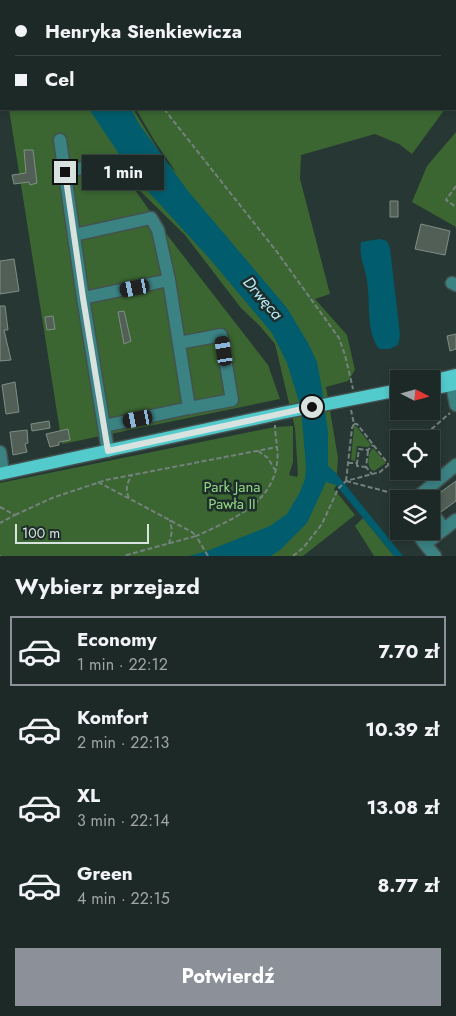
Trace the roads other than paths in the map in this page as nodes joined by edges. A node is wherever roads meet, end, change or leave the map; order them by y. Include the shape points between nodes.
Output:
1 (60, 140) dead end
2 (108, 162) dead end
3 (65, 172) junction
4 (74, 235) junction
5 (169, 280) junction
6 (83, 298) junction
7 (179, 343) junction
8 (440, 381) edge
9 (455, 381) edge
10 (440, 386) edge
11 (390, 392) edge
12 (456, 406) edge
13 (189, 408) junction
14 (104, 426) junction
15 (108, 451) junction
16 (0, 452) edge
17 (456, 465) edge
18 (2, 474) edge
19 (426, 490) edge
20 (456, 520) edge
21 (440, 523) edge
22 (444, 529) junction
23 (422, 540) edge
24 (425, 544) junction
25 (435, 556) edge

1 - 3 street
2 - 3 street
3 - 4 street
4 - 5 street via 151,218 158,230
4 - 6 street
5 - 6 street
5 - 7 street
6 - 14 street
7 - 13 street
7 - 13 street via 221,335 232,400
8 - 9 main road
9 - 10 main road
9 - 12 street
11 - 15 main road
13 - 14 street
14 - 15 street
15 - 18 main road
16 - 18 street
17 - 19 street
20 - 22 street
21 - 22 street
22 - 24 street
23 - 24 street
24 - 25 street

